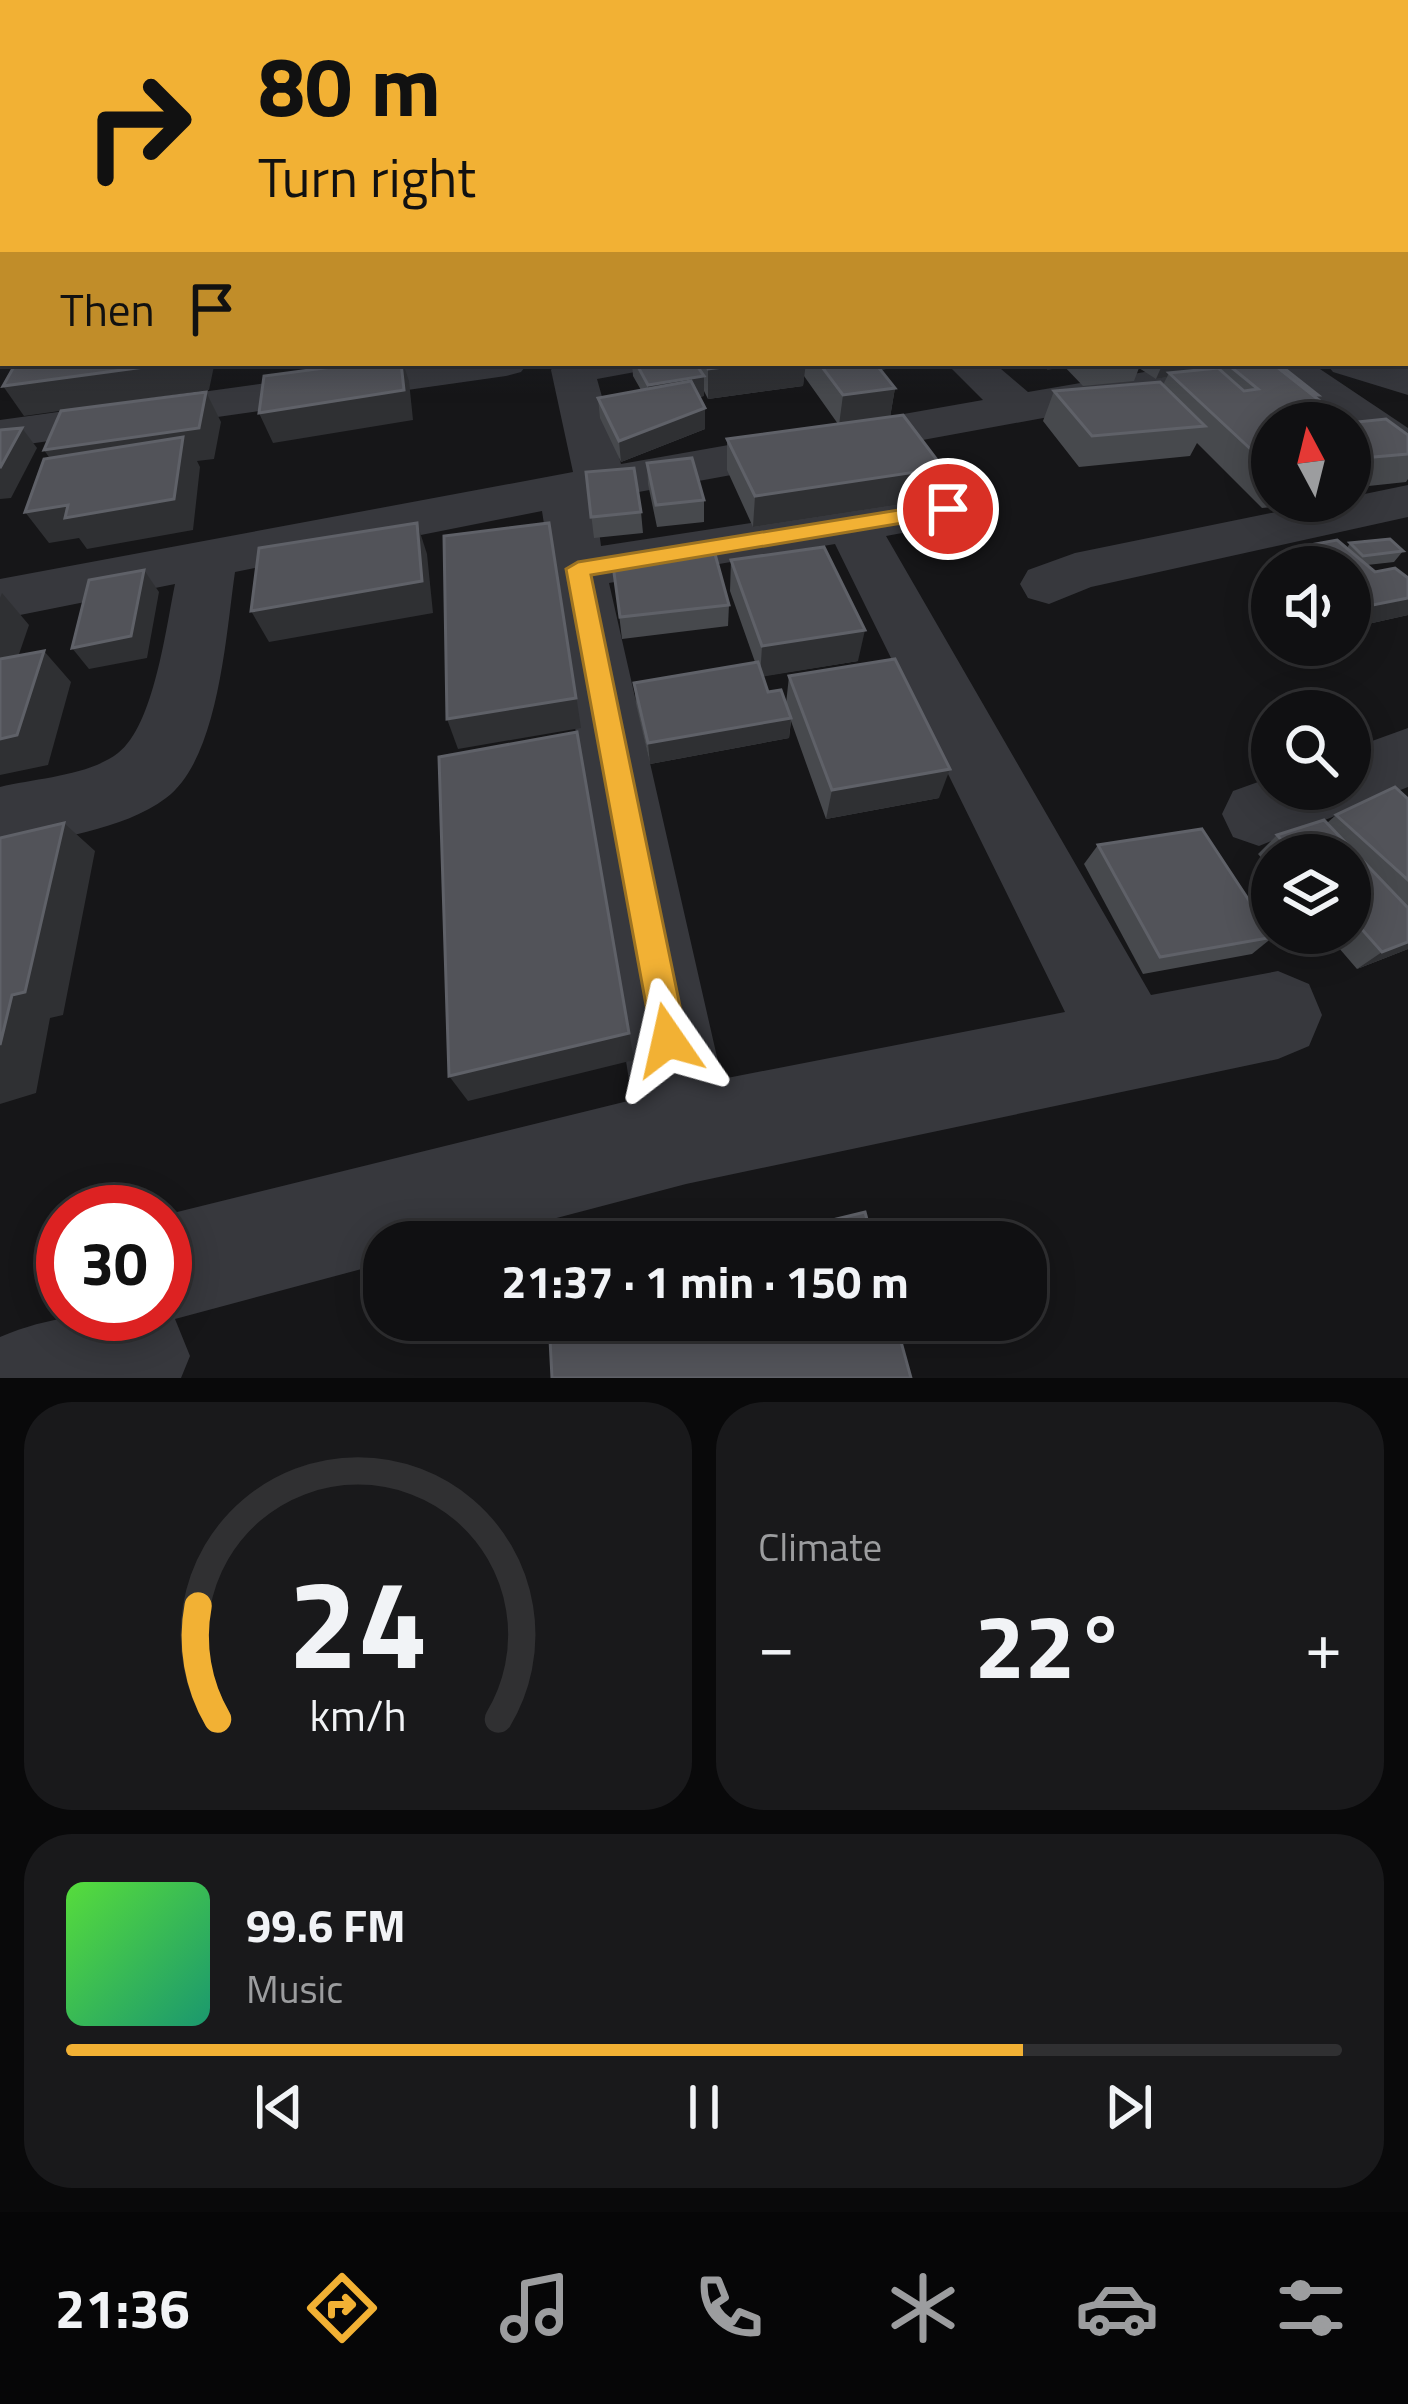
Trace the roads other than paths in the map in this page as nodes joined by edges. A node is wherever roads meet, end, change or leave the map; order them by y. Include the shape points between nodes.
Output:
1 (465, 366) edge
2 (971, 366) edge
3 (1255, 366) edge
4 (1286, 366) edge
5 (1357, 366) edge
6 (571, 367) edge
7 (261, 381) edge
8 (1408, 382) edge
9 (1018, 408) junction
10 (0, 434) edge
11 (1408, 450) edge
12 (1408, 501) edge
13 (948, 509) dead end
14 (582, 515) junction
15 (852, 524) junction
16 (208, 559) junction
17 (1049, 584) dead end
18 (0, 599) edge
19 (1408, 757) edge
20 (1371, 771) edge
21 (0, 819) edge
22 (1278, 1015) dead end
23 (1129, 1046) junction
24 (686, 1135) junction
25 (192, 1314) edge

1 - 7 street
2 - 9 street
3 - 9 street
4 - 11 street
5 - 8 street
6 - 14 street
7 - 10 street
9 - 14 street
12 - 17 street
13 - 15 street
14 - 15 street
14 - 16 street
14 - 24 street
15 - 23 street
16 - 18 street
16 - 21 street via 171,740 154,767 118,787
19 - 20 street
22 - 23 street
23 - 24 street
24 - 25 street

